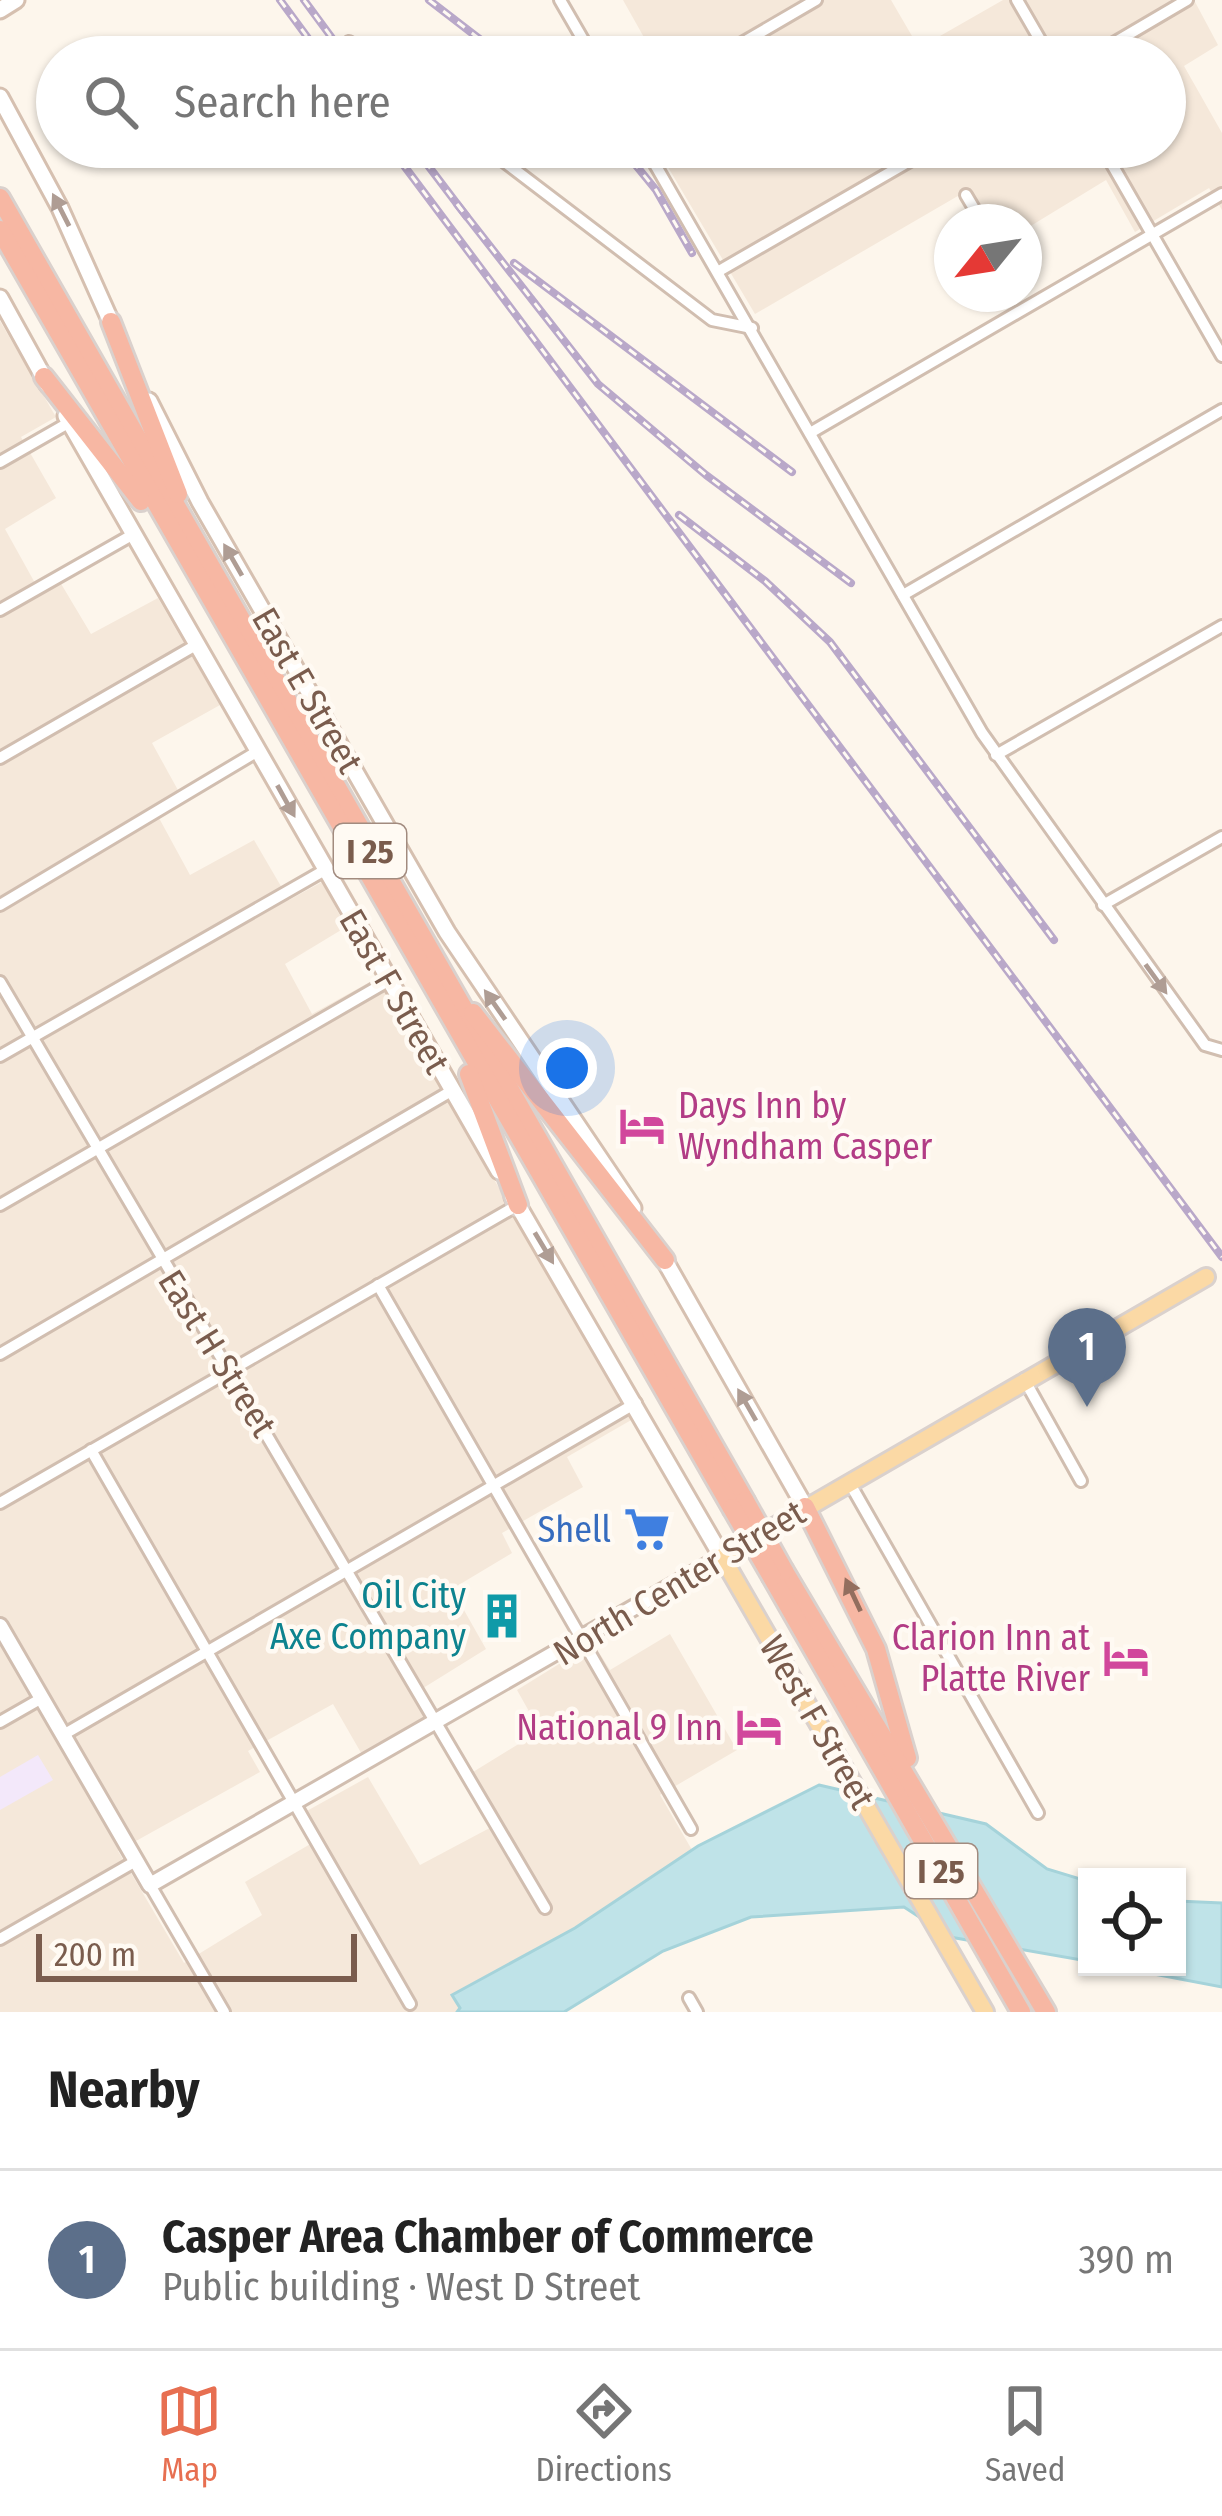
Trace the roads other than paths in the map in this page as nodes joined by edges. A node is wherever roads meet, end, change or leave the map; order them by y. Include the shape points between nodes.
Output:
1 (16, 0) edge
2 (560, 0) edge
3 (816, 0) edge
4 (1017, 0) edge
5 (1187, 0) edge
6 (0, 10) edge
7 (581, 36) edge
8 (754, 36) edge
9 (1038, 36) edge
10 (1126, 36) edge
11 (0, 97) edge
12 (36, 164) edge
13 (38, 168) edge
14 (513, 168) edge
15 (658, 168) edge
16 (898, 168) edge
17 (1114, 168) edge
18 (1222, 194) edge
19 (966, 195) dead end
20 (0, 199) edge
21 (971, 204) edge
22 (0, 230) edge
23 (1152, 234) junction
24 (719, 271) junction
25 (1042, 299) edge
26 (2, 305) edge
27 (1021, 312) edge
28 (112, 322) junction
29 (752, 328) junction
30 (1222, 356) edge
31 (44, 377) junction
32 (1222, 410) edge
33 (70, 422) junction
34 (810, 433) junction
35 (0, 462) edge
36 (132, 535) junction
37 (903, 595) junction
38 (0, 610) edge
39 (224, 612) junction
40 (1222, 626) edge
41 (196, 646) junction
42 (258, 751) junction
43 (996, 755) junction
44 (0, 758) edge
45 (1222, 837) edge
46 (325, 870) junction
47 (1103, 904) junction
48 (0, 905) edge
49 (428, 968) junction
50 (0, 982) edge
51 (388, 982) junction
52 (32, 1037) junction
53 (1218, 1050) edge
54 (0, 1056) edge
55 (453, 1090) junction
56 (96, 1149) junction
57 (0, 1205) edge
58 (518, 1205) junction
59 (665, 1260) junction
60 (160, 1261) junction
61 (1206, 1277) dead end
62 (379, 1285) junction
63 (0, 1354) edge
64 (228, 1372) junction
65 (1024, 1379) junction
66 (636, 1403) junction
67 (91, 1450) junction
68 (1082, 1481) dead end
69 (849, 1482) junction
70 (494, 1486) junction
71 (0, 1503) edge
72 (805, 1507) junction
73 (722, 1557) junction
74 (346, 1571) junction
75 (778, 1574) junction
76 (0, 1626) edge
77 (583, 1639) junction
78 (206, 1652) junction
79 (42, 1698) junction
80 (0, 1722) edge
81 (435, 1724) junction
82 (63, 1735) junction
83 (915, 1786) junction
84 (292, 1804) junction
85 (1038, 1813) dead end
86 (691, 1829) dead end
87 (136, 1861) junction
88 (150, 1885) junction
89 (544, 1908) dead end
90 (0, 1939) edge
91 (688, 1998) dead end
92 (410, 2004) dead end
93 (224, 2012) edge
94 (697, 2012) edge
95 (985, 2012) edge
96 (1019, 2012) edge
97 (1046, 2012) edge

1 - 6 main road
2 - 7 street
3 - 8 street
4 - 9 street
5 - 10 street
12 -> 11 main road, East E Street
28 -> 13 main road, East E Street
14 - 29 street via 712,320
15 - 24 street
16 - 24 street
17 - 23 street
18 - 23 street
19 - 21 street
20 - 39 highway, I 25
22 - 39 highway, I 25
23 - 25 street
23 - 30 street
24 - 29 street
26 - 31 main road, East F Street
27 - 34 street
28 - 39 highway
59 -> 28 main road, East E Street via 447,932 200,502
29 - 34 street
31 - 33 main road, East F Street
31 - 39 highway
32 - 37 street
33 - 35 street
33 - 36 main road, East F Street
34 - 37 street
36 - 38 street
36 - 41 main road, East F Street
37 - 43 street
39 - 49 highway, I 25
40 - 43 street
41 - 42 main road, East F Street
41 - 44 street
42 -> 46 main road, East F Street
42 - 48 street
43 - 47 street
45 - 47 street
46 - 51 main road, East F Street
46 - 52 street
47 -> 53 street
49 - 58 highway
49 - 59 highway
49 - 75 highway, I 25, bridge
50 - 52 street, East H Street
51 - 55 main road, East F Street
51 - 56 street
52 - 54 street
52 - 56 street, East H Street
55 - 58 main road, East F Street
55 - 60 street
56 - 57 street
56 - 60 street, East H Street
58 - 62 street
58 -> 66 main road, East F Street
72 -> 59 main road, East E Street
60 - 63 street
60 - 64 street, East H Street
61 - 65 main road, North Center Street
62 - 64 street
62 - 70 street
64 - 67 street
64 - 74 street, East H Street
65 - 68 street
65 - 69 main road, North Center Street
66 - 70 street
66 - 73 main road, East F Street
67 - 71 street
67 - 78 street
69 - 72 main road, North Center Street
69 - 85 street
70 - 74 street
70 - 77 street
72 - 73 main road, North Center Street
83 -> 72 highway via 876,1649
73 - 77 street, North Center Street
73 - 95 main road, West F Street
74 - 78 street
74 - 81 street, East H Street
75 - 83 highway, I 25
75 - 96 highway, I 25
76 - 79 street
77 - 81 street, North Center Street
77 - 86 street
78 - 82 street
78 - 84 street
79 - 80 street
79 - 82 street
81 - 84 street, North Center Street
81 - 89 street, East H Street
82 - 87 street
83 - 97 highway, I 25
84 - 88 street, North Center Street
84 - 92 street
87 - 88 street
87 - 90 street
88 - 93 street
91 - 94 street

